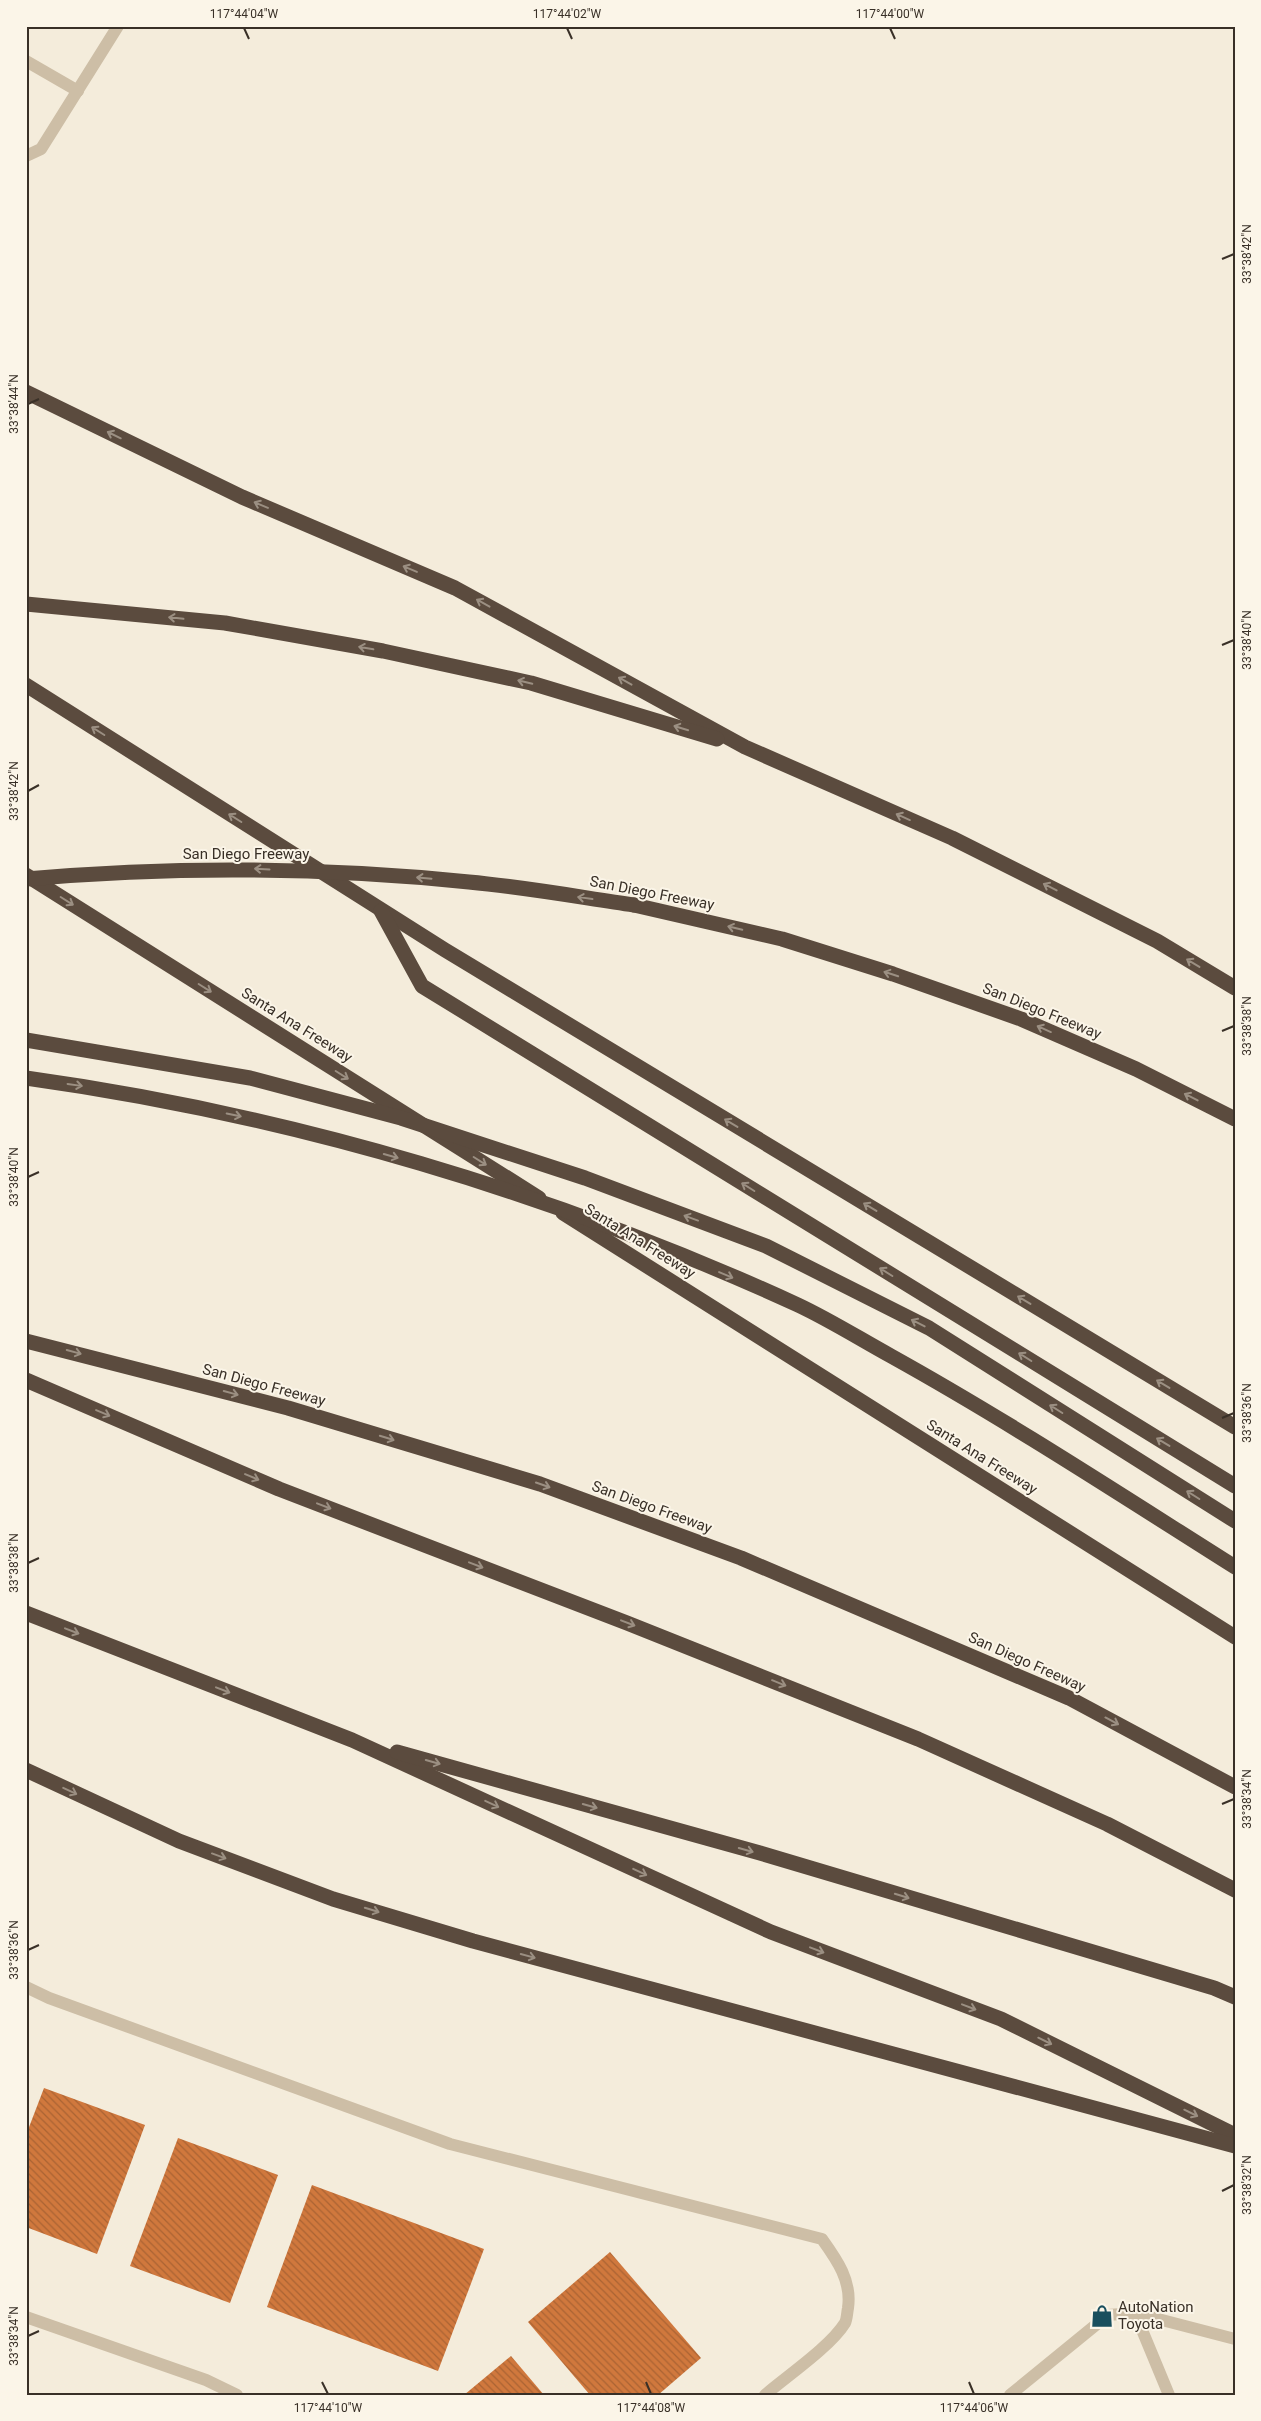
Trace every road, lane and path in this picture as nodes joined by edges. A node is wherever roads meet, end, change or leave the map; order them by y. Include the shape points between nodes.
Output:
1 (118, 26) edge
2 (26, 61) edge
3 (78, 91) junction
4 (26, 156) edge
5 (26, 392) edge
6 (26, 604) edge
7 (26, 685) edge
8 (745, 747) junction
9 (26, 877) edge
10 (380, 910) junction
11 (1235, 988) edge
12 (26, 1040) edge
13 (26, 1078) edge
14 (1235, 1120) edge
15 (26, 1342) edge
16 (26, 1380) edge
17 (1235, 1428) edge
18 (1235, 1486) edge
19 (1235, 1521) edge
20 (1235, 1567) edge
21 (26, 1613) edge
22 (1235, 1637) edge
23 (352, 1740) junction
24 (26, 1770) edge
25 (1235, 1787) edge
26 (1235, 1890) edge
27 (26, 1987) edge
28 (1235, 1998) edge
29 (1235, 2135) edge
30 (1235, 2146) edge
31 (1135, 2313) junction
32 (26, 2316) edge
33 (1235, 2339) edge
34 (237, 2395) edge
35 (765, 2395) edge
36 (1010, 2395) edge
37 (1168, 2395) edge

1 - 3 lane
2 - 3 lane
3 - 4 lane via 41,149
8 -> 5 highway via 455,588 242,497
8 -> 6 highway via 531,683 383,651 225,623
10 -> 7 highway
11 -> 8 highway via 1156,941 952,838
14 -> 9 highway, San Diego Freeway, bridge via 1136,1069 1021,1018 782,939 634,904 470,882 251,868
9 -> 22 highway, Santa Ana Freeway
17 -> 10 highway
18 -> 10 highway via 422,986
19 -> 12 highway, bridge via 929,1328 766,1246 584,1178 401,1118 250,1078
13 -> 20 highway, bridge via 119,1091 269,1122 494,1186 634,1236 817,1315 958,1394
15 -> 25 highway, San Diego Freeway via 288,1408 558,1491 741,1558 1069,1698
16 -> 26 highway via 279,1489 918,1738 1106,1824
21 -> 23 highway
23 -> 28 highway via 769,1856 1214,1988
23 -> 29 highway via 771,1932 1001,2019
24 -> 30 highway via 179,1841 334,1898 482,1944
27 - 35 lane via 450,2144 822,2239 846,2280 850,2299 846,2322 830,2340
31 - 33 lane
31 - 36 lane via 1108,2315
31 - 37 lane
32 - 34 lane via 206,2380

